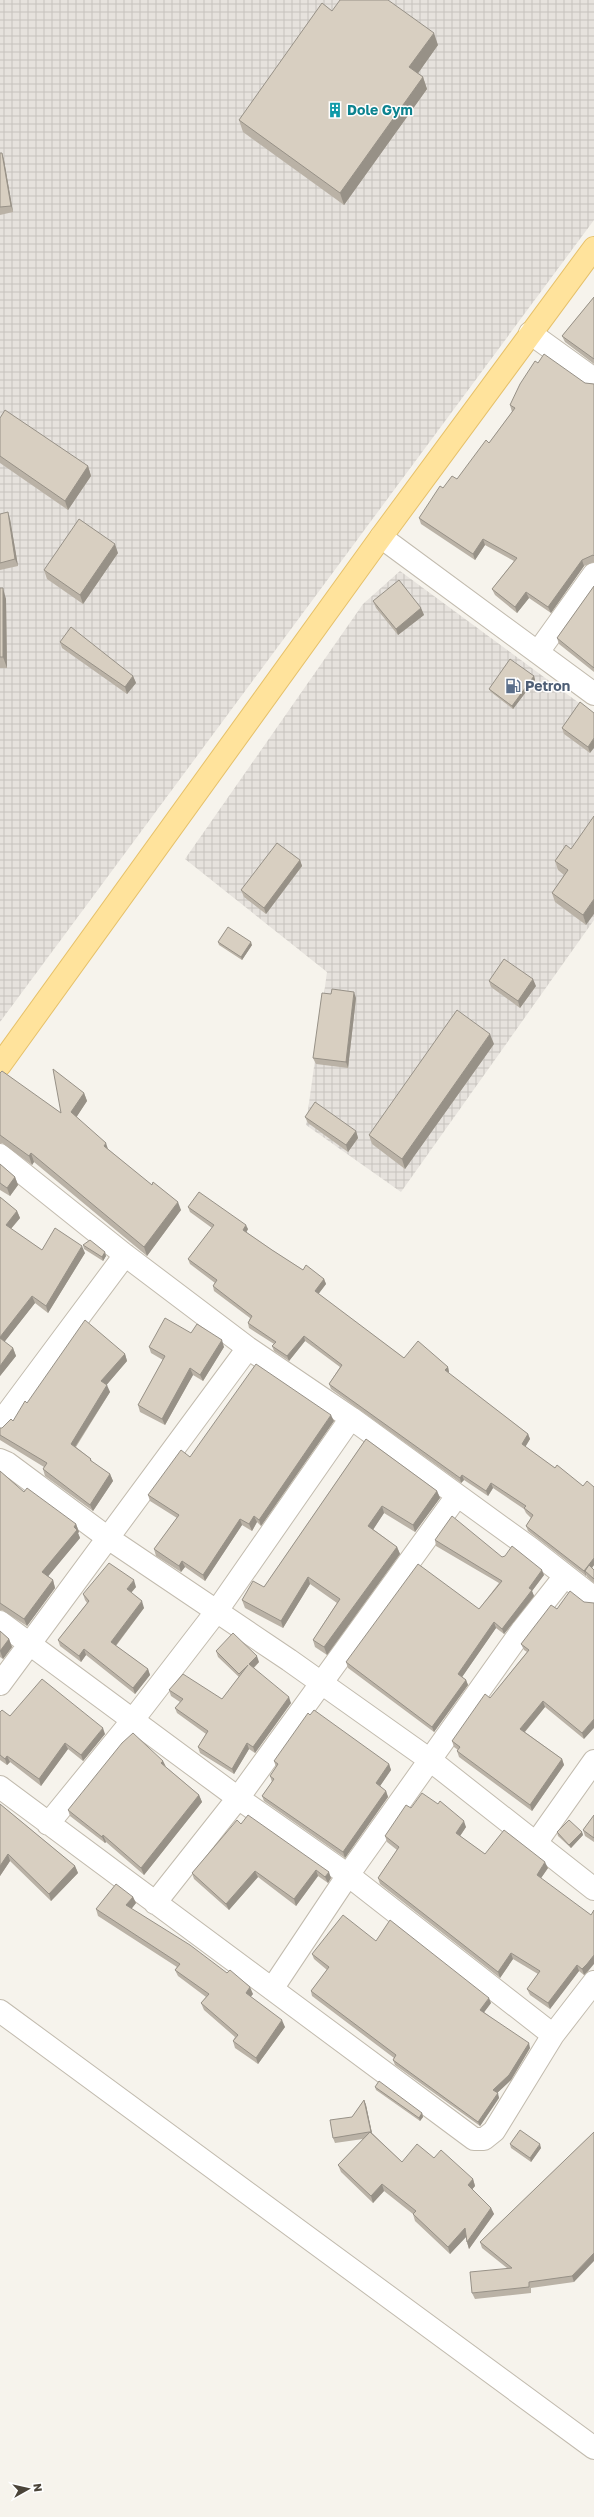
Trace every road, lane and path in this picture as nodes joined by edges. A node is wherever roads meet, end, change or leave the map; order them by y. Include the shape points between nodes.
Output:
1 (594, 248) edge
2 (530, 333) junction
3 (594, 379) edge
4 (380, 537) junction
5 (594, 574) edge
6 (538, 652) junction
7 (594, 694) edge
8 (0, 1065) edge
9 (0, 1155) edge
10 (125, 1255) junction
11 (248, 1348) junction
12 (351, 1418) junction
13 (0, 1423) edge
14 (0, 1460) edge
15 (457, 1496) junction
16 (108, 1538) junction
17 (565, 1576) junction
18 (594, 1598) edge
19 (216, 1612) junction
20 (0, 1622) edge
21 (30, 1644) junction
22 (320, 1683) junction
23 (0, 1684) edge
24 (132, 1720) junction
25 (430, 1760) junction
26 (594, 1761) edge
27 (0, 1787) edge
28 (238, 1798) junction
29 (48, 1824) junction
30 (536, 1843) junction
31 (348, 1875) junction
32 (594, 1889) edge
33 (156, 1903) junction
34 (594, 1982) edge
35 (272, 1989) junction
36 (0, 2011) edge
37 (553, 2035) junction
38 (594, 2448) edge

1 - 2 main road
2 - 3 street
2 - 4 main road
4 - 6 street
4 - 8 main road
5 - 6 street
6 - 7 street
9 - 10 street
10 - 11 street
10 - 13 street
11 - 12 street
11 - 16 street
12 - 15 street
12 - 19 street
14 - 16 street via 8,1463
15 - 17 street
15 - 22 street
16 - 19 street
16 - 21 street
17 - 18 street
17 - 25 street via 523,1629
19 - 22 street
19 - 24 street
20 - 21 street
21 - 23 street
21 - 24 street
22 - 25 street
22 - 28 street
24 - 28 street
24 - 29 street
25 - 30 street
25 - 31 street
26 - 30 street
27 - 29 street
28 - 31 street
28 - 33 street
29 - 33 street
30 - 32 street
31 - 35 street
31 - 37 street
33 - 35 street
34 - 37 street
35 - 37 street via 474,2139 484,2139 494,2131
36 - 38 street

